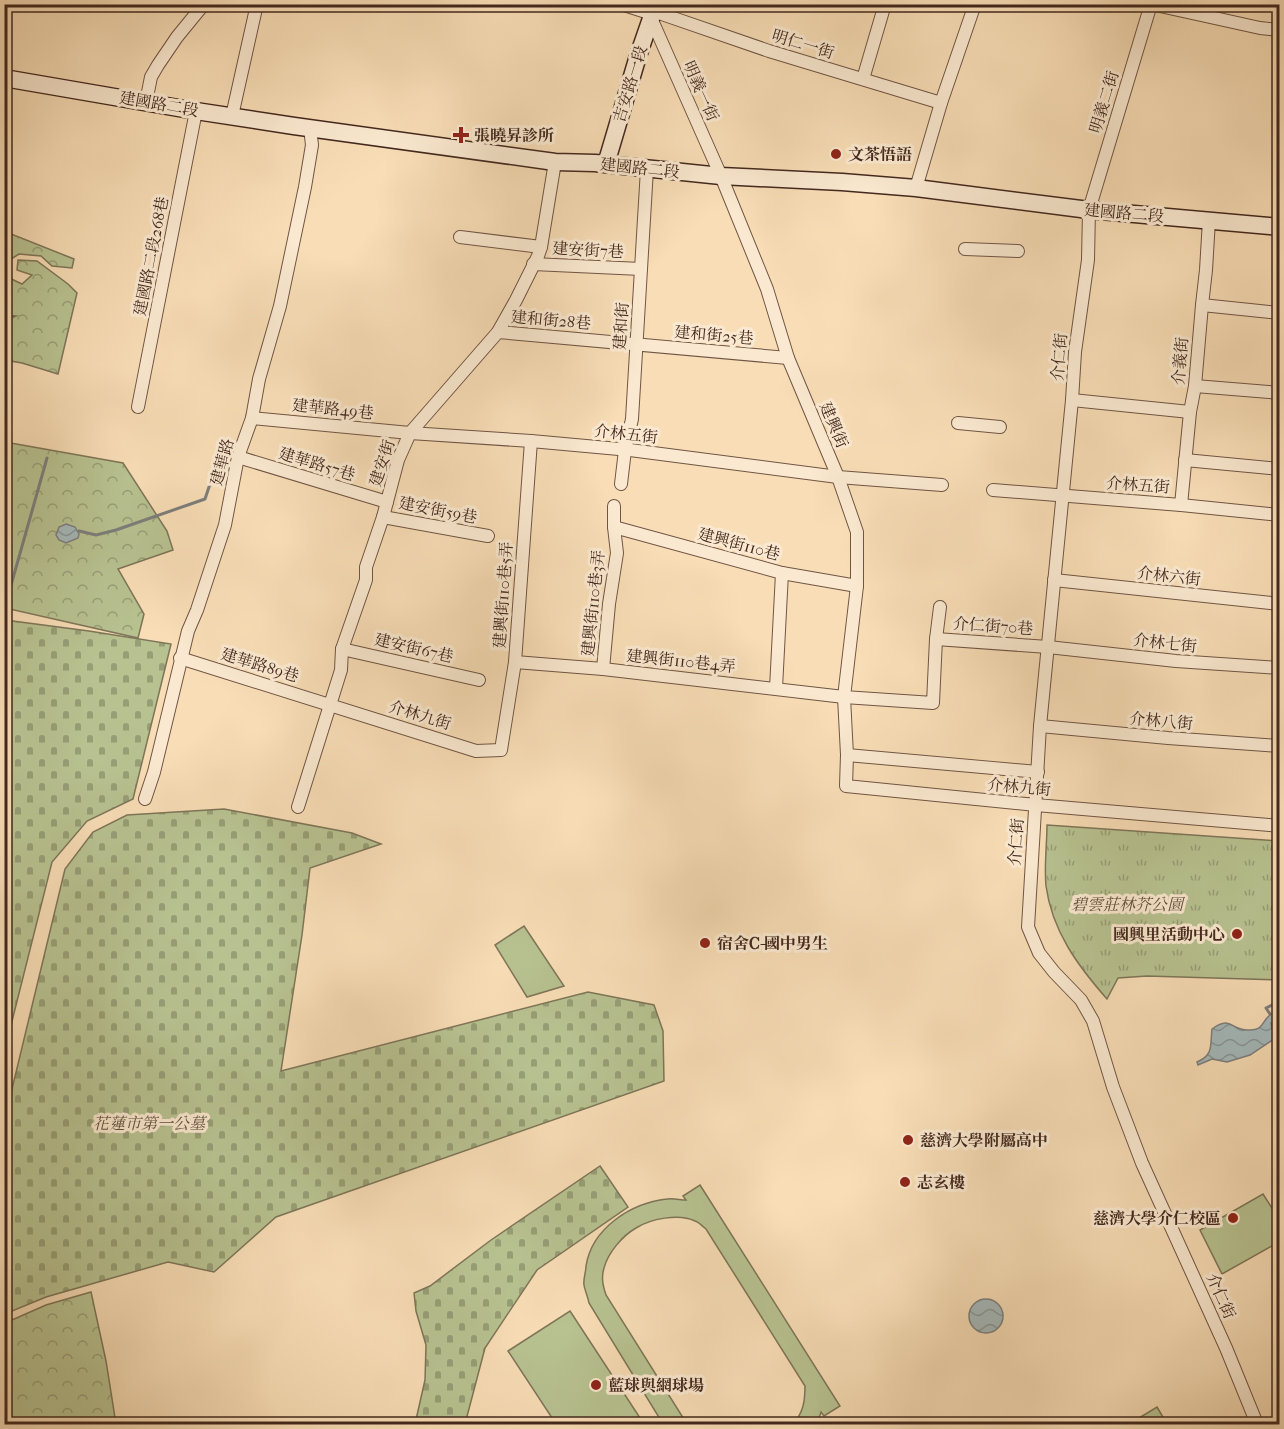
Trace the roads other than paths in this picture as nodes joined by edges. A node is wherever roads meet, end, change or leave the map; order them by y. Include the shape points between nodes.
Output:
1 (204, 4) edge
2 (257, 4) edge
3 (621, 4) edge
4 (885, 4) edge
5 (975, 4) edge
6 (1151, 4) edge
7 (651, 10) edge
8 (1280, 30) edge
9 (4, 78) edge
10 (863, 79) junction
11 (146, 102) junction
12 (941, 103) junction
13 (196, 111) junction
14 (232, 116) junction
15 (310, 128) junction
16 (555, 162) junction
17 (600, 164) junction
18 (647, 169) junction
19 (721, 176) junction
20 (916, 188) junction
21 (1089, 210) junction
22 (1209, 220) junction
23 (1280, 227) edge
24 (460, 237) dead end
25 (541, 247) junction
26 (965, 249) dead end
27 (1018, 251) dead end
28 (533, 264) junction
29 (641, 269) junction
30 (1202, 305) junction
31 (1280, 313) edge
32 (498, 332) junction
33 (637, 344) junction
34 (788, 358) junction
35 (1196, 386) junction
36 (1280, 393) edge
37 (1072, 400) junction
38 (138, 407) dead end
39 (1190, 412) junction
40 (252, 418) junction
41 (958, 423) dead end
42 (1000, 427) dead end
43 (410, 433) junction
44 (531, 441) junction
45 (625, 450) junction
46 (238, 457) junction
47 (1185, 460) junction
48 (1280, 469) edge
49 (838, 477) junction
50 (621, 484) dead end
51 (942, 485) dead end
52 (993, 490) dead end
53 (1062, 496) junction
54 (387, 502) junction
55 (1181, 505) junction
56 (614, 506) dead end
57 (1280, 515) edge
58 (382, 517) junction
59 (614, 527) junction
60 (488, 536) dead end
61 (782, 573) junction
62 (1054, 580) junction
63 (857, 586) junction
64 (1280, 604) edge
65 (940, 607) dead end
66 (936, 639) junction
67 (1048, 647) junction
68 (342, 649) junction
69 (180, 658) junction
70 (515, 662) junction
71 (1280, 668) edge
72 (603, 669) junction
73 (479, 680) dead end
74 (776, 688) junction
75 (843, 697) junction
76 (330, 704) junction
77 (1040, 726) junction
78 (1280, 746) edge
79 (501, 750) joint
80 (847, 755) junction
81 (1038, 772) junction
82 (145, 800) dead end
83 (1036, 805) junction
84 (298, 807) dead end
85 (1280, 826) edge
86 (1257, 1425) edge

1 - 11 street via 158,65
2 - 14 street
3 - 7 street, 明仁一街
4 - 10 street
5 - 12 street
6 - 8 street
6 - 21 street, 明義二街
7 - 10 street, 明仁一街
7 - 17 street, 吉安路一段
7 - 19 street, 明義一街
9 - 11 street, 建國路二段
10 - 12 street, 明仁一街
11 - 13 street, 建國路二段
12 - 20 street
13 - 14 street, 建國路二段
13 - 38 street, 建國路二段268巷
14 - 15 street, 建國路二段
15 - 16 street, 建國路二段
15 - 40 street, 建華路 via 312,145 305,188
16 - 17 street, 建國路二段
16 - 25 street, 建安街
17 - 18 street, 建國路二段
18 - 19 street, 建國路二段
18 - 29 street, 建和街
19 - 20 street, 建國路二段
19 - 34 street, 建興街 via 767,289
20 - 21 street, 建國路二段
21 - 22 street, 建國路二段
21 - 37 street, 介仁街 via 1088,260
22 - 23 street, 建國路二段
22 - 30 street, 介義街
24 - 25 street
25 - 28 street, 建安街
26 - 27 street
28 - 29 street, 建安街7巷
28 - 32 street, 建安街
29 - 33 street, 建和街
30 - 31 street
30 - 35 street, 介義街
32 - 33 street, 建和街28巷
32 - 43 street, 建安街
33 - 34 street, 建和街25巷
33 - 45 street, 建和街 via 632,419
34 - 49 street, 建興街
35 - 36 street
35 - 39 street, 介義街
37 - 39 street
37 - 53 street, 介仁街
39 - 47 street, 介義街
40 - 43 street, 建華路49巷
40 - 46 street, 建華路
41 - 42 street
43 - 44 street, 介林五街
43 - 54 street, 建安街
44 - 45 street, 介林五街
44 - 70 street, 建興街110巷5弄
45 - 49 street, 介林五街
45 - 50 street, 建和街
46 - 54 street, 建華路57巷
46 - 69 street, 建華路 via 225,525
47 - 48 street
47 - 55 street, 介義街
49 - 51 street, 介林五街
49 - 63 street, 建興街 via 857,532
52 - 53 street, 介林五街
53 - 55 street, 介林五街
53 - 62 street, 介仁街
54 - 58 street, 建安街
55 - 57 street, 介林五街
56 - 59 street, 建興街110巷3弄
58 - 60 street, 建安街59巷
58 - 68 street, 建安街
59 - 61 street, 建興街110巷
59 - 72 street, 建興街110巷3弄 via 617,553
61 - 63 street, 建興街110巷
61 - 74 street
62 - 64 street, 介林六街
62 - 67 street, 介仁街
63 - 75 street, 建興街
65 - 66 street
66 - 67 street, 介仁街70巷
66 - 75 street, 建興街110巷4弄 via 933,703
67 - 71 street, 介林七街 via 1176,662
67 - 77 street, 介仁街
68 - 73 street, 建安街67巷
68 - 76 street, 建安街
69 - 76 street, 建華路89巷
69 - 82 street, 建華路
70 - 72 street, 建興街110巷4弄
70 - 79 street, 建興街110巷5弄
72 - 74 street, 建興街110巷4弄
74 - 75 street, 建興街110巷4弄
75 - 80 street, 介林九街
76 - 79 street, 介林九街 via 476,750
76 - 84 street, 建安街
77 - 78 street, 介林八街
77 - 81 street, 介仁街
80 - 81 street
80 - 83 street, 介林九街 via 846,786
81 - 83 street, 介仁街
83 - 85 street, 介林九街
83 - 86 street, 介仁街 via 1028,927 1039,953 1081,1000 1093,1021 1138,1152

